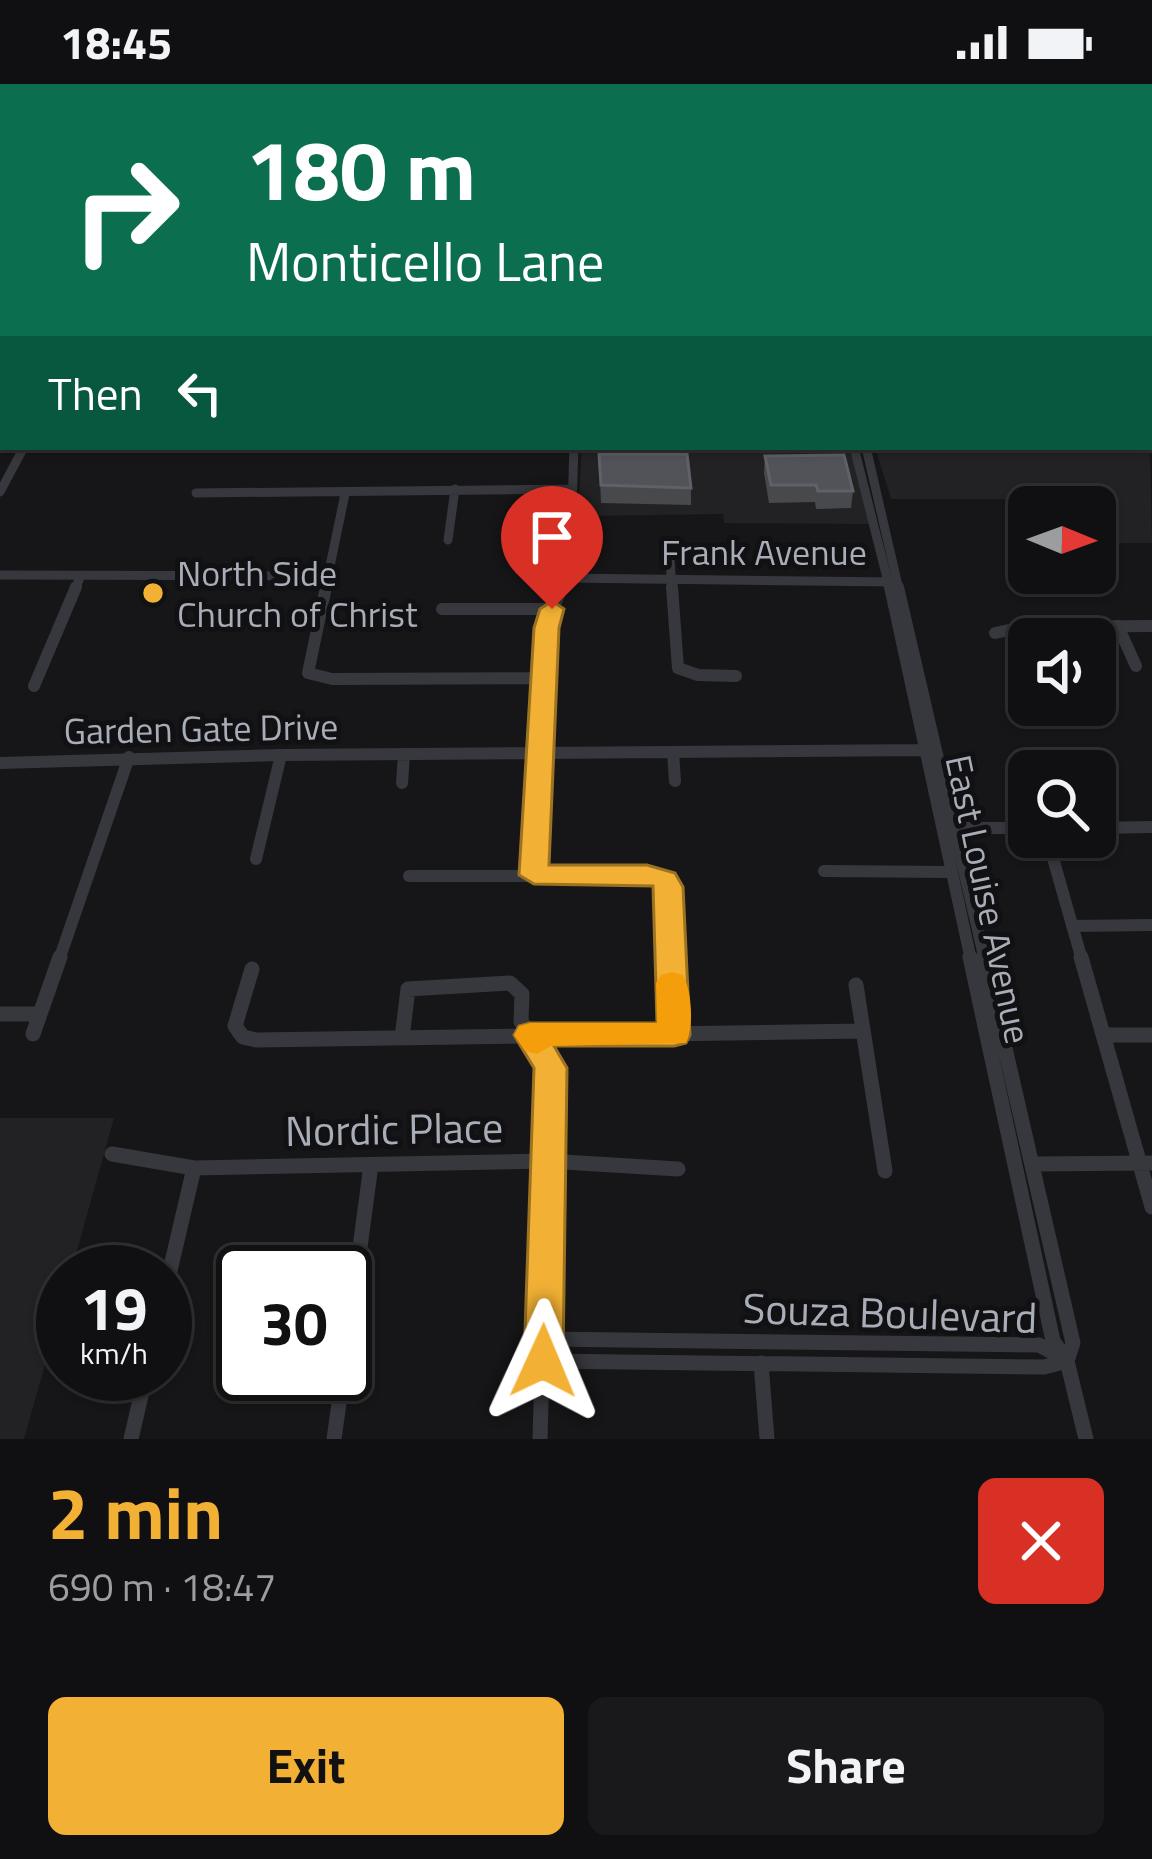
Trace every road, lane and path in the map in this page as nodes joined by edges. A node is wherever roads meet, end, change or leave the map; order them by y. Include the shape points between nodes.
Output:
1 (22, 450) edge
2 (574, 450) edge
3 (855, 450) edge
4 (867, 450) edge
5 (455, 489) junction
6 (572, 489) junction
7 (0, 492) edge
8 (196, 493) dead end
9 (345, 494) junction
10 (448, 540) dead end
11 (669, 545) dead end
12 (0, 574) edge
13 (81, 575) junction
14 (326, 576) junction
15 (566, 578) junction
16 (670, 580) junction
17 (894, 582) junction
18 (442, 609) dead end
19 (552, 609) junction
20 (1118, 626) junction
21 (1152, 626) edge
22 (995, 633) dead end
23 (1136, 667) dead end
24 (736, 676) dead end
25 (543, 678) junction
26 (34, 686) dead end
27 (930, 750) junction
28 (540, 752) junction
29 (673, 752) junction
30 (280, 754) junction
31 (404, 754) junction
32 (129, 757) junction
33 (1, 767) edge
34 (675, 781) dead end
35 (402, 783) dead end
36 (1152, 827) edge
37 (955, 828) junction
38 (1008, 828) edge
39 (1116, 828) edge
40 (1053, 858) edge
41 (256, 859) dead end
42 (824, 871) dead end
43 (949, 872) junction
44 (534, 875) junction
45 (409, 876) dead end
46 (1152, 925) edge
47 (1072, 926) junction
48 (252, 969) dead end
49 (856, 985) dead end
50 (0, 1014) edge
51 (40, 1014) junction
52 (863, 1031) junction
53 (32, 1034) dead end
54 (530, 1035) junction
55 (674, 1035) junction
56 (1104, 1035) junction
57 (1152, 1035) edge
58 (402, 1038) junction
59 (112, 1154) dead end
60 (548, 1161) junction
61 (1146, 1163) edge
62 (1032, 1164) junction
63 (371, 1165) junction
64 (194, 1168) junction
65 (678, 1169) dead end
66 (885, 1171) dead end
67 (1152, 1207) edge
68 (176, 1245) edge
69 (360, 1245) edge
70 (544, 1340) junction
71 (543, 1361) junction
72 (1067, 1361) junction
73 (761, 1364) junction
74 (140, 1401) edge
75 (339, 1401) edge
76 (131, 1439) edge
77 (334, 1439) edge
78 (540, 1439) edge
79 (767, 1439) edge
80 (1086, 1439) edge

1 - 7 street
2 - 6 street
3 - 17 street, East Louise Avenue
4 - 17 street, East Louise Avenue
5 - 6 street
5 - 9 street
5 - 10 street
6 - 15 street
8 - 9 street
9 - 14 street
11 - 16 street
12 - 13 street
13 - 14 street
13 - 26 street
14 - 25 street via 312,676
15 - 16 street, Frank Avenue
15 - 19 street
16 - 17 street, Frank Avenue
16 - 24 street via 678,668
17 - 27 street, East Louise Avenue
18 - 19 street
19 - 25 street
20 - 21 street
20 - 22 street
20 - 23 street
25 - 28 street
27 - 29 street, Garden Gate Drive
27 - 37 street, East Louise Avenue
27 - 43 street, East Louise Avenue
28 - 29 street, Garden Gate Drive
28 - 31 street, Garden Gate Drive
28 - 44 street
29 - 34 street
30 - 31 street, Garden Gate Drive
30 - 32 street, Garden Gate Drive
30 - 41 street
31 - 35 street
32 - 33 street, Garden Gate Drive
32 - 51 street
36 - 39 street
37 - 38 street
37 - 62 street, East Louise Avenue
40 - 47 street
42 - 43 street
43 - 72 street, East Louise Avenue via 1053,1341
44 - 45 street
44 - 55 street via 659,876 668,887
46 - 47 street
47 - 56 street
48 - 58 street via 235,1026 243,1037
49 - 52 street
50 - 51 street
51 - 53 street
52 - 55 street
52 - 66 street
54 - 55 street
54 - 58 street
54 - 58 street via 520,1022 516,986 424,983 408,989
54 - 60 street via 550,1068
56 - 57 street
56 - 61 street
59 - 64 street, Nordic Place
60 - 63 street, Nordic Place
60 - 65 street, Nordic Place
60 - 70 street
61 - 62 street
61 - 67 street
62 - 72 street, East Louise Avenue via 1073,1343
63 - 64 street, Nordic Place
63 - 69 street
64 - 68 street
70 - 71 street
70 - 72 street, Souza Boulevard via 1039,1345
71 - 73 street, Souza Boulevard
71 - 78 street
72 - 73 street, Souza Boulevard
72 - 80 street, East Louise Avenue
73 - 79 street
74 - 76 street
75 - 77 street

